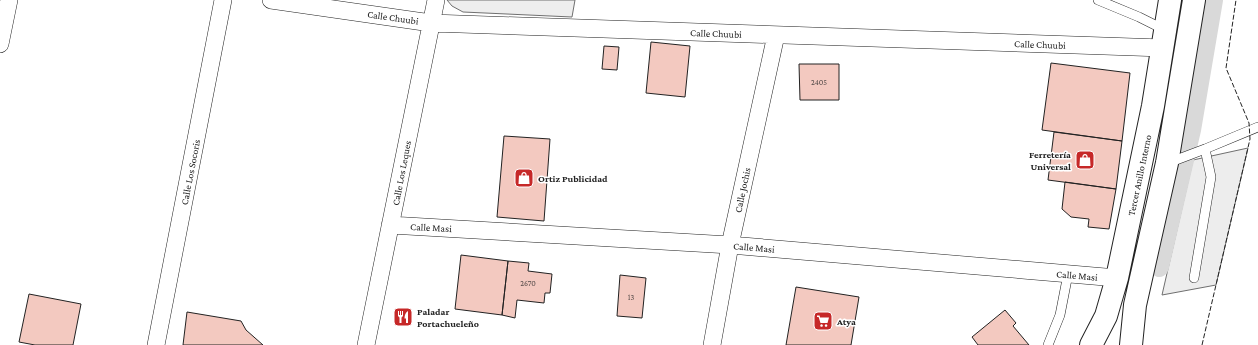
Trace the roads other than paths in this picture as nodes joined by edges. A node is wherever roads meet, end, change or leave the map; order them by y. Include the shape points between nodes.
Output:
1 (9, 0) edge
2 (223, 0) edge
3 (271, 0) edge
4 (436, 0) edge
5 (1098, 0) edge
6 (1170, 0) edge
7 (1180, 0) edge
8 (1194, 0) edge
9 (431, 23) junction
10 (776, 35) junction
11 (1164, 39) junction
12 (0, 44) edge
13 (1258, 127) edge
14 (1205, 149) junction
15 (1171, 158) junction
16 (390, 225) junction
17 (730, 245) junction
18 (1068, 274) junction
19 (1117, 278) junction
20 (1194, 278) dead end
21 (156, 345) edge
22 (366, 345) edge
23 (712, 345) edge
24 (1048, 345) edge
25 (1091, 345) edge
26 (1131, 345) edge

1 - 12 street
2 - 21 street, Calle Los Socoris
3 - 9 street, Calle Chuubi
4 - 9 street, Calle Los Leques
5 - 11 lane via 1139,17
6 - 11 main road, Tercer Anillo Interno
7 - 15 main road via 1168,90
8 - 15 main road
9 - 10 street, Calle Chuubi
9 - 16 street, Calle Los Leques
10 - 11 street, Calle Chuubi
10 - 17 street, Calle Jochis
11 - 19 main road, Tercer Anillo Interno via 1153,106
13 - 14 lane
14 - 15 lane
14 - 20 lane via 1211,177
15 - 26 main road via 1135,305
16 - 17 street, Calle Masi
16 - 22 street, Calle Los Leques
17 - 18 street, Calle Masi
17 - 23 street, Calle Jochis
18 - 19 street, Calle Masi
18 - 24 lane via 1060,315
19 - 25 main road, Tercer Anillo Interno via 1106,316

